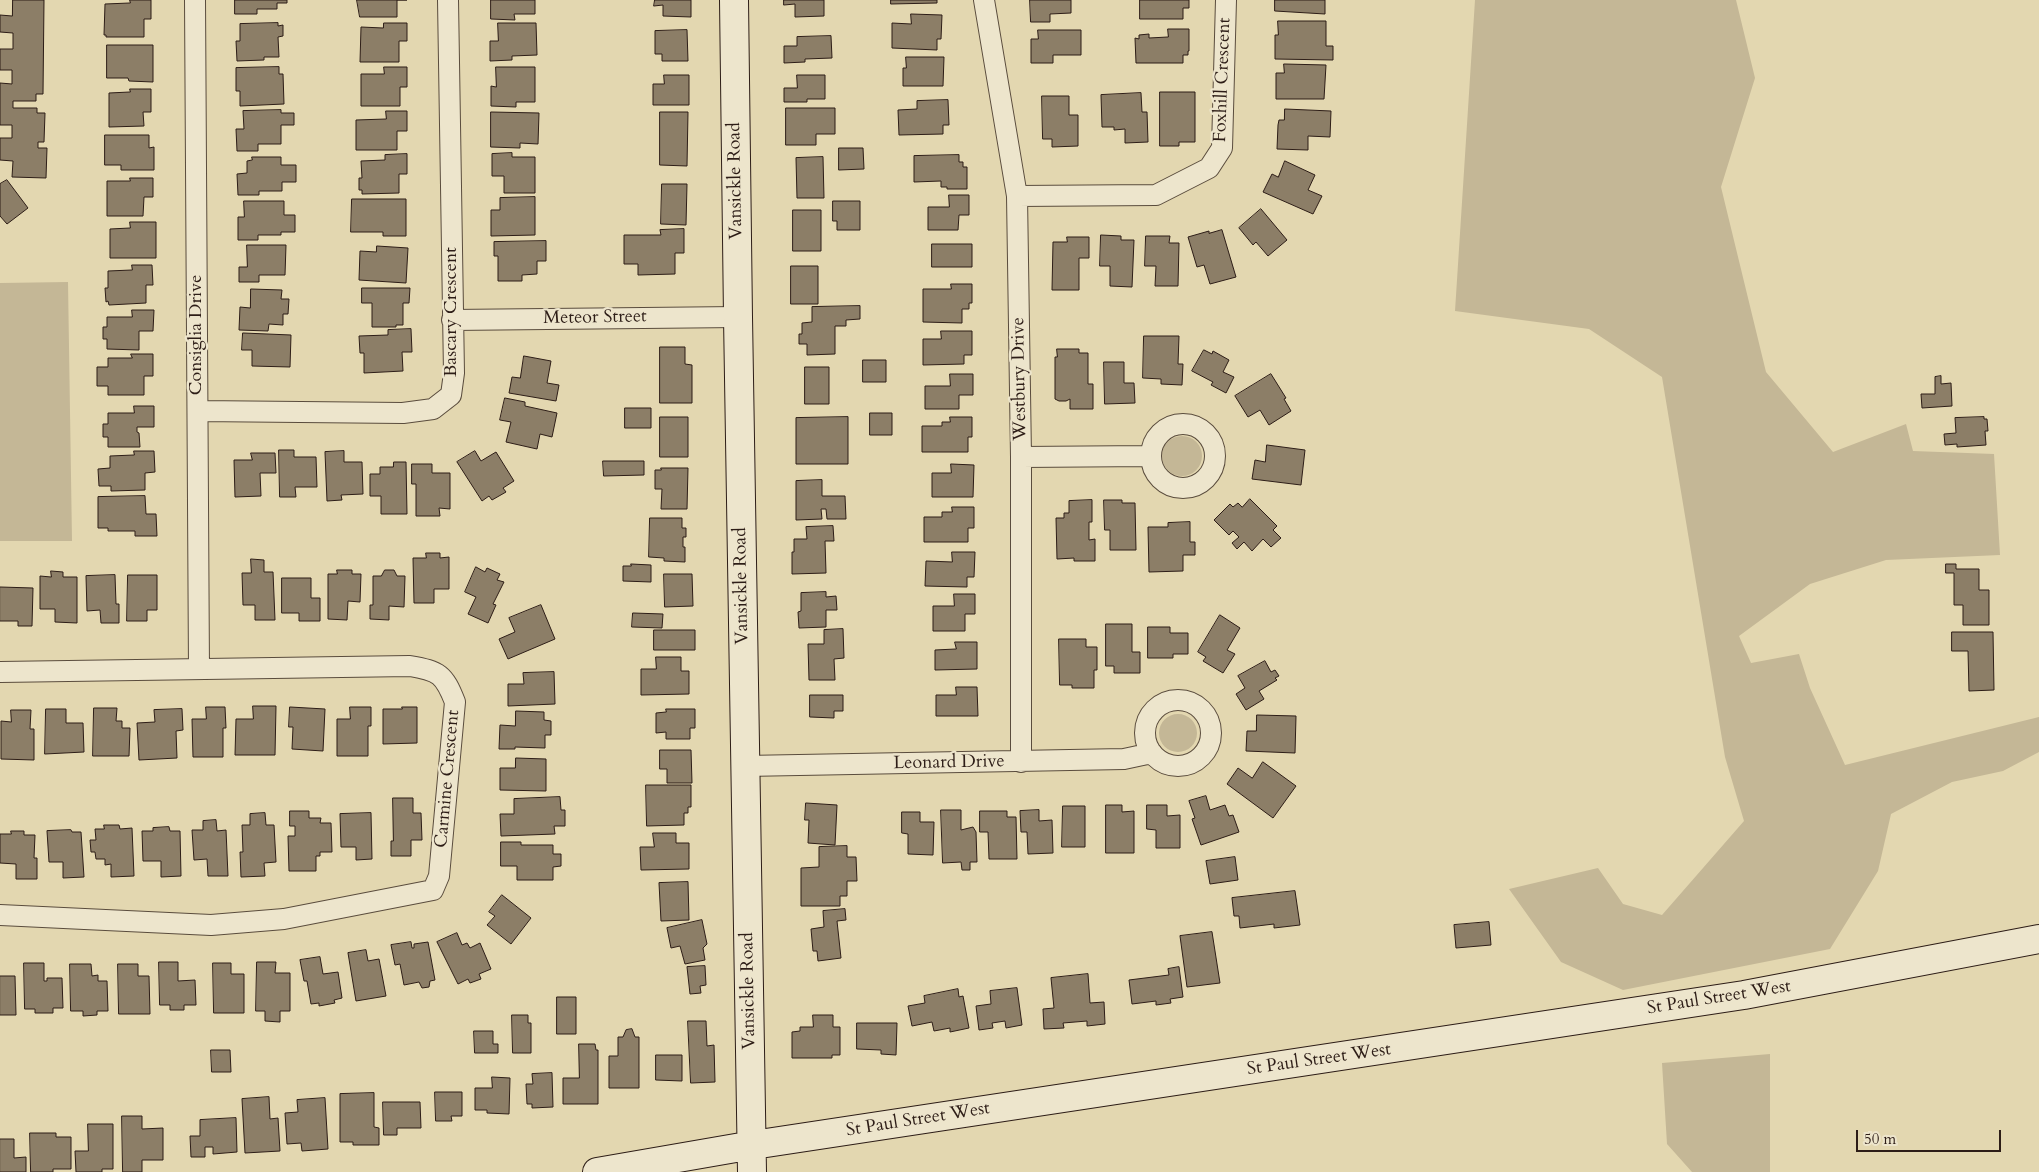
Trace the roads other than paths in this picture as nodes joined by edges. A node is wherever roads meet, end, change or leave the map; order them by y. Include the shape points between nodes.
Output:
1 (195, 0) edge
2 (448, 0) edge
3 (734, 0) edge
4 (984, 0) edge
5 (1226, 0) edge
6 (1017, 196) junction
7 (738, 317) junction
8 (452, 320) junction
9 (198, 411) junction
10 (1150, 456) dead end
11 (1021, 457) junction
12 (200, 669) junction
13 (0, 672) edge
14 (1152, 753) dead end
15 (1021, 762) junction
16 (745, 766) junction
17 (0, 915) edge
18 (2039, 939) edge
19 (752, 1145) junction
20 (597, 1172) edge
21 (752, 1172) edge

1 - 9 street, Consiglia Drive
2 - 8 street, Bascary Crescent
3 - 7 main road, Vansickle Road
4 - 6 street, Westbury Drive
5 - 6 street, Foxhill Crescent via 1222,148 1209,168 1156,195
6 - 11 street, Westbury Drive
7 - 8 street, Meteor Street
7 - 16 main road, Vansickle Road
8 - 9 street, Bascary Crescent via 454,373 451,395 433,409 403,413
9 - 12 street, Consiglia Drive
10 - 11 street
11 - 15 street, Westbury Drive
12 - 13 street, Carmine Crescent
12 - 17 street, Carmine Crescent via 410,666 430,670 446,682 455,702 439,876 433,890 284,919 211,925
14 - 15 street, Leonard Drive via 1124,759
15 - 16 street, Leonard Drive
16 - 19 main road, Vansickle Road
18 - 19 main road, St Paul Street West via 1734,997
19 - 20 main road, St Paul Street West
19 - 21 main road, Vansickle Road

